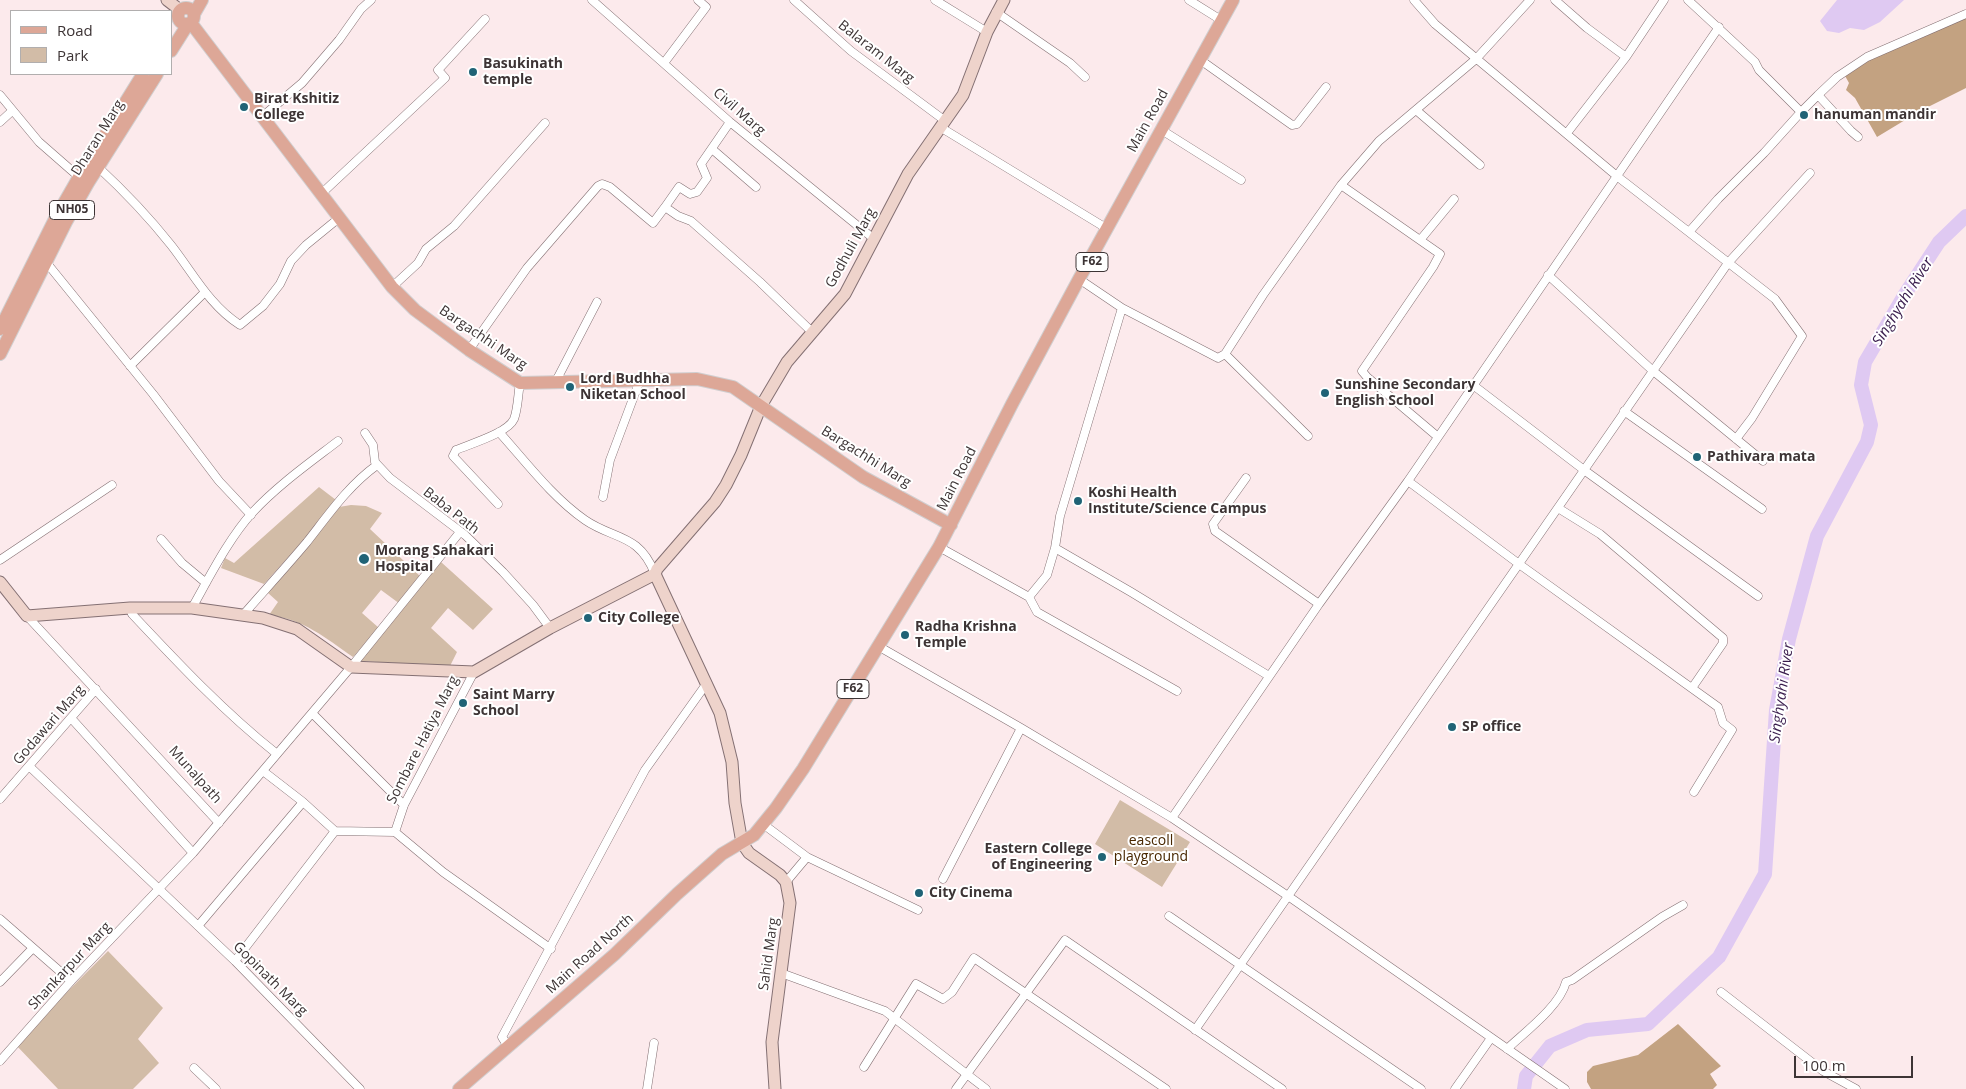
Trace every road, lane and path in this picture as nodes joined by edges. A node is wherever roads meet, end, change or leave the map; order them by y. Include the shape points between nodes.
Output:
1 (167, 0) edge
2 (202, 0) edge
3 (371, 0) edge
4 (592, 0) edge
5 (698, 0) edge
6 (794, 0) edge
7 (935, 0) edge
8 (1004, 0) edge
9 (1189, 0) edge
10 (1232, 0) edge
11 (1237, 0) edge
12 (1414, 0) edge
13 (1530, 0) edge
14 (1556, 0) edge
15 (1664, 0) edge
16 (1688, 0) edge
17 (996, 12) junction
18 (1966, 14) edge
19 (184, 16) edge
20 (484, 19) dead end
21 (1221, 20) junction
22 (1719, 27) junction
23 (986, 32) junction
24 (172, 48) edge
25 (1626, 57) junction
26 (1476, 59) junction
27 (1202, 60) junction
28 (664, 63) junction
29 (142, 75) edge
30 (156, 75) edge
31 (1085, 77) dead end
32 (1326, 88) dead end
33 (0, 95) edge
34 (1818, 96) junction
35 (1416, 110) junction
36 (12, 111) junction
37 (1801, 112) junction
38 (263, 116) junction
39 (0, 122) edge
40 (730, 122) junction
41 (546, 123) dead end
42 (942, 124) junction
43 (1163, 131) junction
44 (1567, 133) junction
45 (1858, 137) dead end
46 (712, 149) junction
47 (1480, 165) dead end
48 (98, 167) junction
49 (1810, 173) dead end
50 (78, 176) junction
51 (1618, 177) junction
52 (1241, 180) dead end
53 (1341, 185) junction
54 (756, 187) dead end
55 (321, 194) junction
56 (1454, 199) dead end
57 (665, 207) junction
58 (339, 218) junction
59 (1106, 228) junction
60 (1689, 232) junction
61 (874, 239) junction
62 (1421, 239) junction
63 (46, 262) junction
64 (1728, 263) junction
65 (1548, 275) junction
66 (1080, 280) junction
67 (392, 287) junction
68 (204, 293) junction
69 (597, 302) dead end
70 (1122, 308) junction
71 (0, 329) edge
72 (812, 332) junction
73 (469, 350) junction
74 (0, 354) edge
75 (1225, 354) junction
76 (130, 366) junction
77 (1652, 370) junction
78 (640, 380) junction
79 (556, 381) junction
80 (520, 383) junction
81 (1473, 385) junction
82 (761, 406) junction
83 (1624, 411) junction
84 (500, 432) junction
85 (365, 433) dead end
86 (1308, 436) dead end
87 (1438, 437) junction
88 (1736, 439) junction
89 (338, 441) dead end
90 (1763, 461) dead end
91 (377, 465) junction
92 (1584, 470) junction
93 (1246, 478) dead end
94 (1408, 481) junction
95 (112, 485) dead end
96 (603, 497) dead end
97 (498, 504) dead end
98 (1558, 508) junction
99 (1762, 509) dead end
100 (251, 514) junction
101 (951, 524) junction
102 (460, 532) junction
103 (161, 539) dead end
104 (939, 547) junction
105 (1055, 548) junction
106 (0, 560) edge
107 (1519, 564) junction
108 (655, 574) junction
109 (0, 582) edge
110 (206, 582) junction
111 (1758, 596) dead end
112 (1029, 597) junction
113 (1319, 604) junction
114 (130, 608) junction
115 (192, 608) junction
116 (243, 615) junction
117 (26, 616) junction
118 (550, 628) junction
119 (878, 646) junction
120 (351, 666) junction
121 (474, 672) junction
122 (1270, 676) junction
123 (707, 683) junction
124 (1692, 688) junction
125 (96, 690) junction
126 (1177, 691) dead end
127 (312, 713) junction
128 (71, 718) junction
129 (1020, 728) junction
130 (277, 754) junction
131 (29, 766) junction
132 (264, 771) junction
133 (1694, 792) dead end
134 (0, 799) edge
135 (303, 802) junction
136 (404, 805) junction
137 (1172, 818) junction
138 (219, 824) junction
139 (763, 824) junction
140 (335, 831) junction
141 (395, 832) junction
142 (742, 843) junction
143 (193, 853) junction
144 (807, 857) junction
145 (943, 879) dead end
146 (786, 882) junction
147 (160, 889) junction
148 (1288, 896) junction
149 (1683, 905) dead end
150 (918, 910) dead end
151 (1169, 916) dead end
152 (0, 920) edge
153 (198, 926) junction
154 (33, 948) junction
155 (551, 949) junction
156 (235, 961) junction
157 (1241, 965) junction
158 (781, 973) junction
159 (71, 981) junction
160 (0, 982) edge
161 (1721, 992) dead end
162 (1026, 994) junction
163 (895, 1019) junction
164 (1195, 1030) junction
165 (1491, 1038) junction
166 (654, 1043) dead end
167 (508, 1048) junction
168 (1510, 1051) junction
169 (0, 1061) edge
170 (864, 1067) dead end
171 (194, 1068) dead end
172 (966, 1074) junction
173 (216, 1089) edge
174 (360, 1089) edge
175 (459, 1089) edge
176 (647, 1089) edge
177 (774, 1089) edge
178 (956, 1089) edge
179 (986, 1089) edge
180 (1166, 1089) edge
181 (1282, 1089) edge
182 (1421, 1089) edge
183 (1455, 1089) edge
184 (1565, 1089) edge
185 (1856, 1089) edge

1 - 19 main road
2 - 19 main road
3 - 38 street via 302,83
4 - 28 street, Civil Marg
5 - 28 street via 706,7
6 - 42 street, Balaram Marg
7 - 23 street
8 - 17 main road, Godhuli Marg
9 - 21 street
10 - 21 main road, Main Road / F62
11 - 27 main road, Main Road / F62
12 - 26 street via 1435,24
13 - 26 street
14 - 25 street
15 - 25 street
16 - 22 street
17 - 23 main road, Godhuli Marg
17 - 31 street
18 - 34 street via 1867,57 1837,76
19 - 24 main road
19 - 38 main road, Bargachhi Marg
20 - 55 street via 438,70 445,78
21 - 27 main road, Main Road / F62
22 - 37 street
22 - 51 street
23 - 42 main road, Godhuli Marg via 963,95
25 - 44 street
26 - 35 street
26 - 44 street
27 - 32 street via 1292,125 1297,124
27 - 43 main road, Main Road / F62
28 - 40 street, Civil Marg
29 - 50 main road, Dharan Marg / NH05
30 - 48 main road, Dharan Marg / NH05
33 - 36 street
34 - 37 street
34 - 45 street
35 - 47 street
35 - 53 street via 1379,141
36 - 39 street
36 - 50 street via 39,142
37 - 60 street
38 - 55 main road, Bargachhi Marg
40 - 46 street
40 - 61 street, Civil Marg
41 - 67 street via 454,226 426,249 418,263
42 - 59 street, Balaram Marg
42 - 61 main road, Godhuli Marg via 908,174
43 - 52 street
43 - 59 main road, Main Road / F62
43 - 66 main road, Main Road / F62
44 - 51 street
46 - 54 street
46 - 57 street via 701,164 707,178 696,192 690,194 679,187
48 - 63 main road, Dharan Marg / NH05
48 - 68 street via 149,218
49 - 64 street
50 - 71 main road, Dharan Marg / NH05
51 - 60 street
51 - 65 street
53 - 62 street
53 - 75 street
55 - 58 main road, Bargachhi Marg
56 - 62 street
57 - 72 street via 691,221
57 - 73 street via 653,222 610,187 598,186 527,268
58 - 67 main road, Bargachhi Marg
58 - 68 street via 306,245 263,306 240,325
59 - 66 main road, Main Road / F62
60 - 64 street
61 - 72 main road, Godhuli Marg via 845,294
62 - 87 street via 1440,254 1362,371
63 - 74 main road, Dharan Marg / NH05
63 - 76 street
64 - 77 street
64 - 88 street via 1775,299 1802,336
65 - 77 street
65 - 81 street
66 - 70 street
66 - 101 main road, Main Road / F62
67 - 73 main road, Bargachhi Marg via 415,310
68 - 76 street
69 - 79 street
70 - 75 street via 1218,358
70 - 105 street via 1060,516
72 - 82 main road, Godhuli Marg via 787,362
73 - 80 main road, Bargachhi Marg
75 - 86 street
76 - 100 street via 219,481
77 - 83 street
77 - 88 street
78 - 79 main road, Bargachhi Marg
78 - 82 main road, Bargachhi Marg via 697,379 733,387
78 - 96 street via 610,460
79 - 80 main road, Bargachhi Marg
80 - 84 street via 514,418
81 - 87 street
81 - 92 street
82 - 101 main road, Bargachhi Marg via 863,476
82 - 108 main road, Godhuli Marg via 726,485
83 - 92 street
83 - 99 street
84 - 97 street via 456,450 453,456
84 - 108 street via 557,495 586,520 627,539 646,557
85 - 91 street via 373,445
87 - 94 street
88 - 90 street
89 - 100 street
91 - 102 street, Baba Path via 406,492
91 - 116 street via 334,506
92 - 98 street
92 - 111 street
93 - 113 street via 1212,524 1215,531
94 - 107 street
94 - 113 street
95 - 106 street
98 - 107 street
98 - 124 street via 1600,534 1723,638 1723,643
100 - 110 street
101 - 104 main road, F62
102 - 118 street, Baba Path via 509,578
102 - 120 street, Munalpath
103 - 110 street via 182,563
104 - 112 street
104 - 119 main road, F62
105 - 112 street via 1047,575
105 - 122 street
107 - 124 street
107 - 148 street
108 - 118 main road, Sombare Hatiya Marg
108 - 123 main road
109 - 117 main road, Munalpath
110 - 115 street
112 - 126 street via 1038,612
113 - 122 street
114 - 115 main road
114 - 117 main road
114 - 130 street via 186,672
115 - 116 main road
116 - 120 main road via 297,629
117 - 125 street, Munalpath
118 - 121 main road, Sombare Hatiya Marg
119 - 129 street
119 - 139 main road, F62 via 803,769
120 - 121 main road
120 - 127 street, Munalpath
121 - 136 street, Sombare Hatiya Marg
122 - 137 street
123 - 142 main road via 720,712 732,762
123 - 155 street via 644,770
124 - 133 street via 1718,707 1723,723 1732,730
125 - 128 street, Godawari Marg
125 - 138 street, Munalpath
127 - 130 street, Munalpath
127 - 136 street
128 - 131 street, Godawari Marg
128 - 143 street
129 - 137 street
129 - 145 street
130 - 132 street, Munalpath
131 - 134 street, Godawari Marg
131 - 147 street, Gopinath Marg
132 - 135 street
132 - 138 street, Munalpath
135 - 140 street
135 - 153 street
136 - 141 street, Sombare Hatiya Marg
137 - 148 street
138 - 143 street, Shankarpur Marg
139 - 142 main road, F62
139 - 144 street
140 - 141 street
140 - 156 street
141 - 155 street via 444,872
142 - 146 main road via 749,853
142 - 167 main road, Main Road North / F62 via 722,854
143 - 147 street, Shankarpur Marg
144 - 146 street
144 - 150 street
146 - 158 main road, Sahid Marg via 790,904
147 - 153 street, Gopinath Marg
147 - 159 street, Shankarpur Marg
148 - 157 street
148 - 165 street
149 - 168 street via 1566,982 1552,1006
151 - 157 street
152 - 154 street
153 - 156 street, Gopinath Marg
154 - 159 street
154 - 160 street
155 - 167 street via 502,1037
156 - 174 street, Gopinath Marg
157 - 164 street
157 - 182 street
158 - 163 street via 875,1006
158 - 177 main road, Sahid Marg via 772,1042
159 - 169 street, Shankarpur Marg
161 - 185 street via 1822,1071
162 - 163 street via 974,958 952,992 943,998 916,984
162 - 164 street via 1065,940
162 - 172 street
162 - 180 street
163 - 170 street
163 - 172 street
164 - 181 street
165 - 168 street
165 - 183 street
166 - 176 street
167 - 175 main road, Main Road North / F62
168 - 184 street
171 - 173 street
172 - 178 street
172 - 179 street

